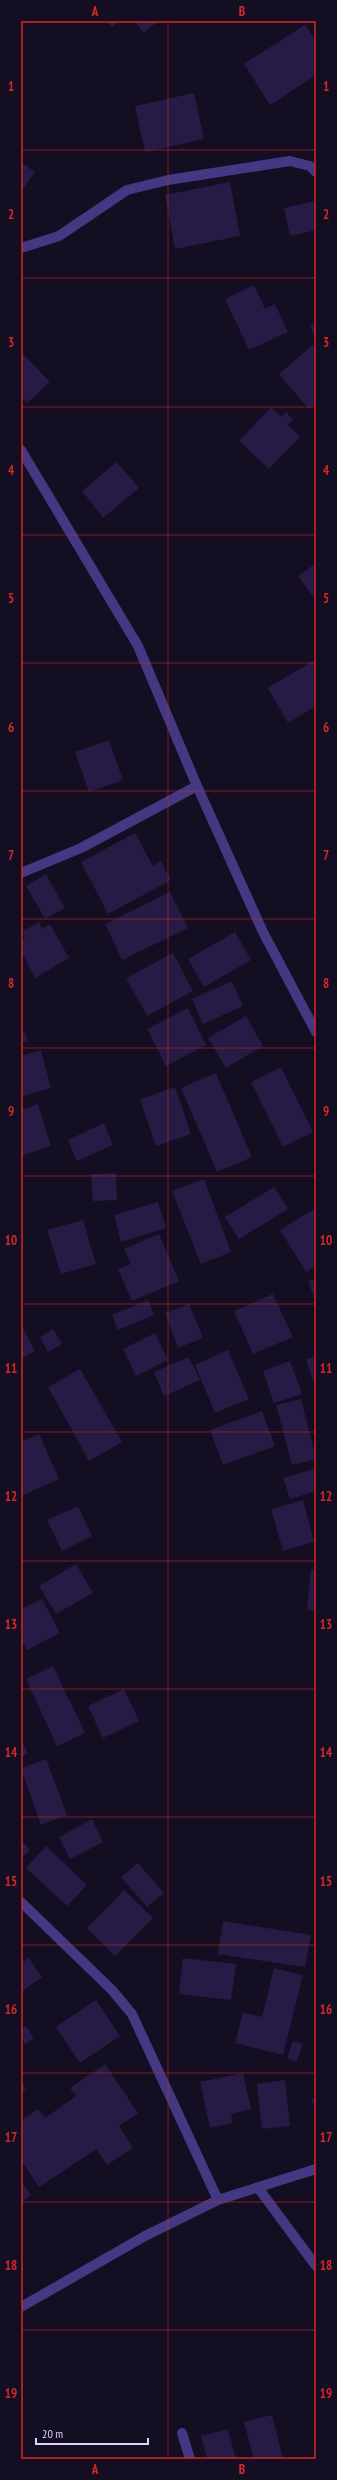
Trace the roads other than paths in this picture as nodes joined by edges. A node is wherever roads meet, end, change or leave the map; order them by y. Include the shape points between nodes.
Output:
1 (316, 172) edge
2 (21, 248) edge
3 (21, 450) edge
4 (197, 786) junction
5 (21, 873) edge
6 (316, 1032) edge
7 (21, 1902) edge
8 (316, 2169) edge
9 (259, 2189) junction
10 (218, 2200) junction
11 (316, 2266) edge
12 (21, 2307) edge
13 (182, 2433) dead end
14 (190, 2459) edge

1 - 2 street via 310,166 290,161 233,168 141,186 127,190 59,236
3 - 4 street via 138,646
4 - 5 street via 81,848
4 - 6 street via 262,932
7 - 10 street via 112,1990 132,2014
8 - 9 street
9 - 10 street
9 - 11 street
10 - 12 street via 145,2236
13 - 14 street

